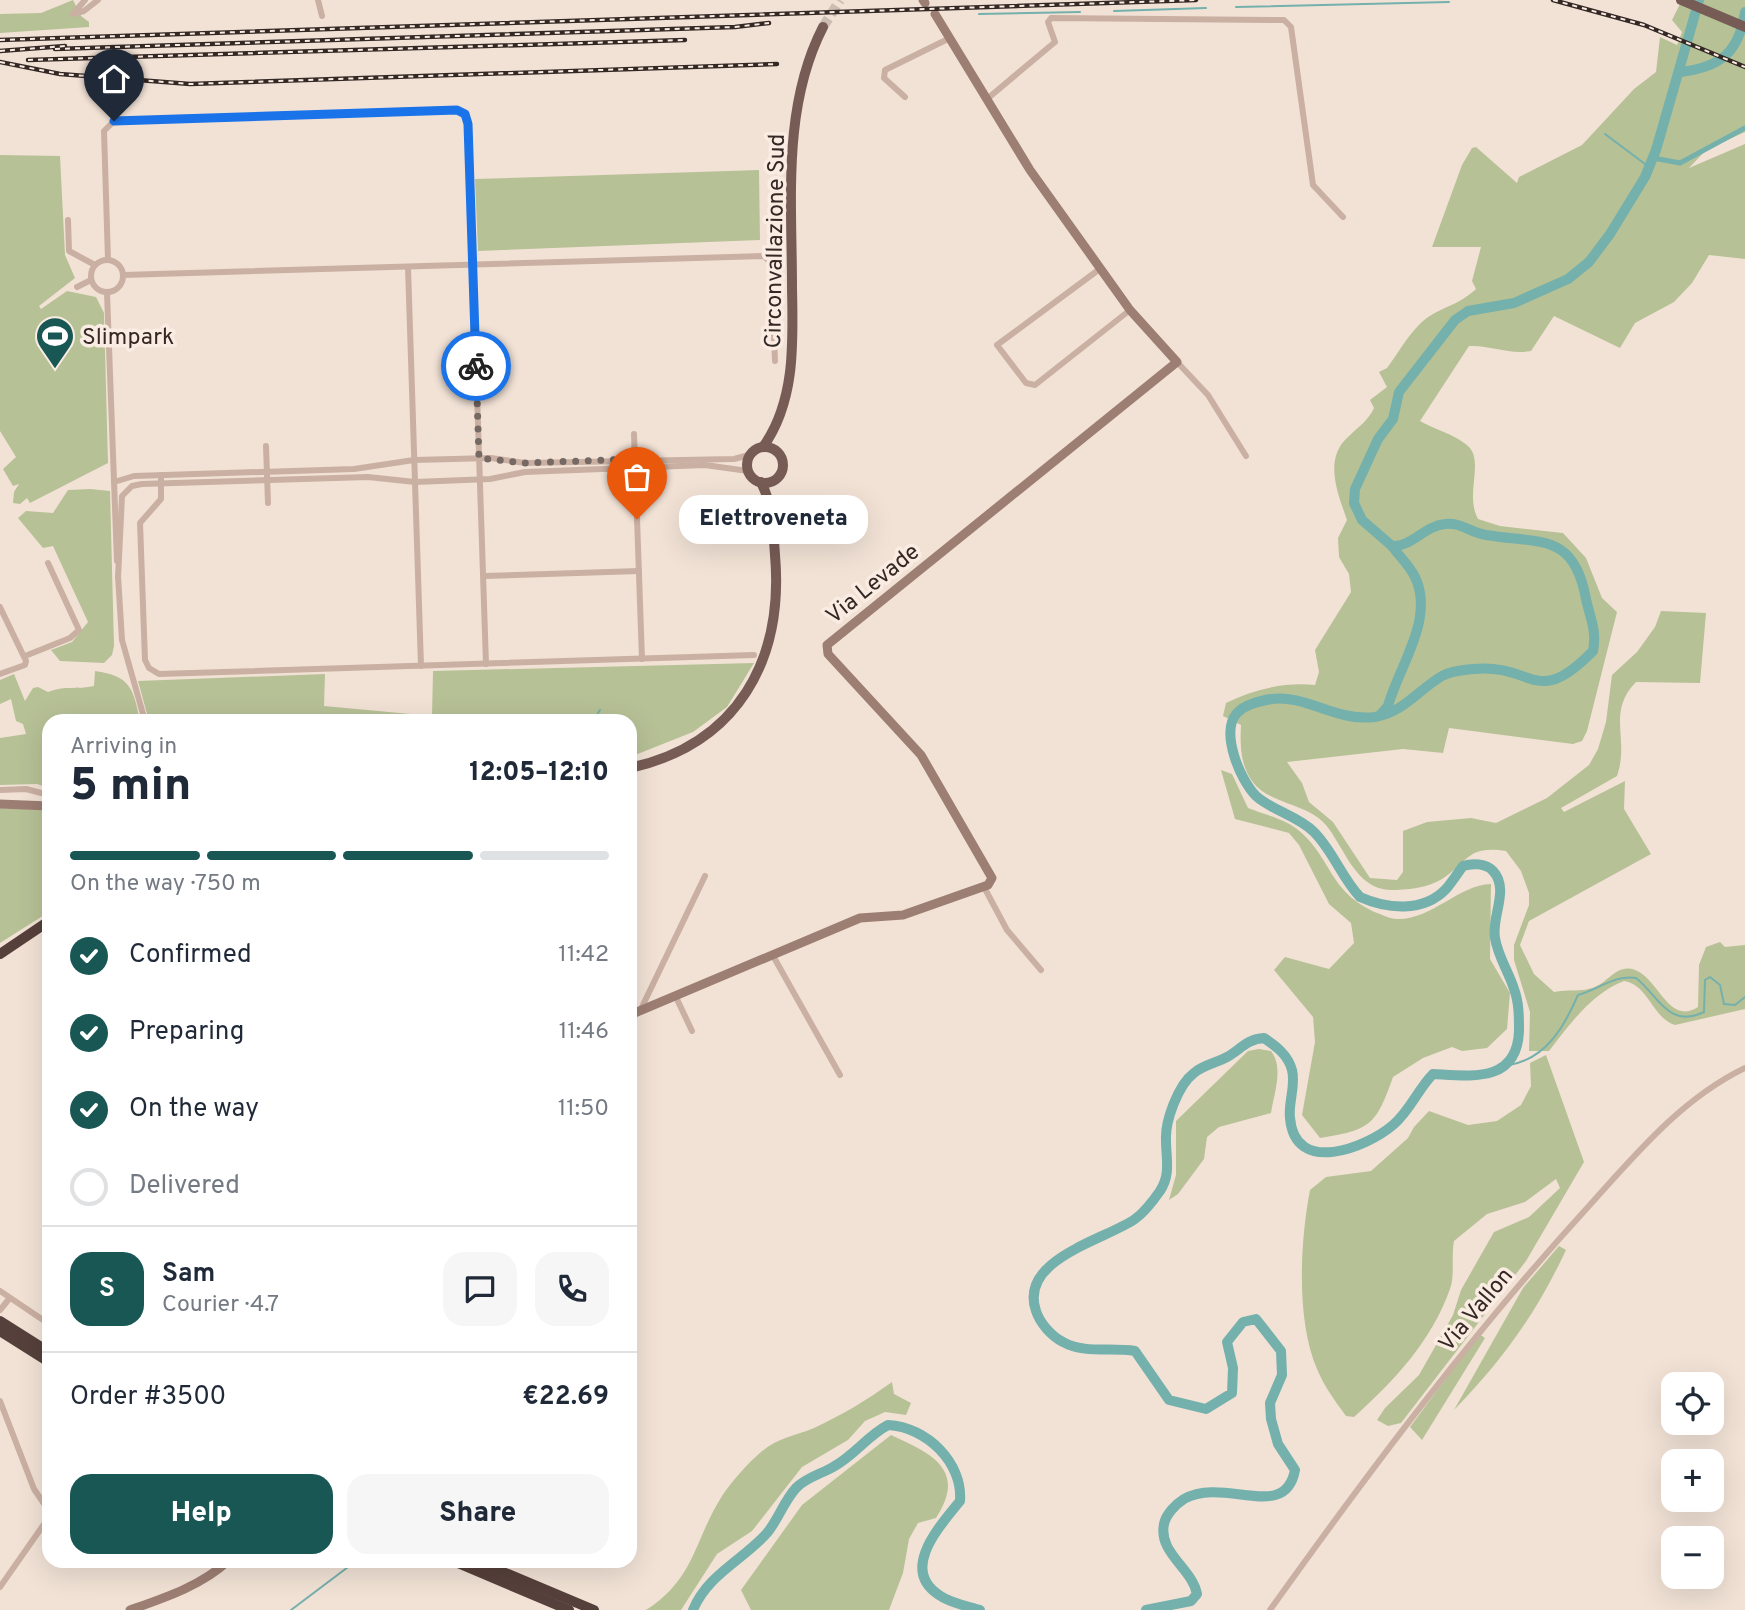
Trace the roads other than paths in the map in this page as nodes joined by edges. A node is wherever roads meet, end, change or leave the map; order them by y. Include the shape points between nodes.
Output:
1 (85, 0) edge
2 (98, 0) edge
3 (318, 0) edge
4 (1682, 0) edge
5 (935, 15) dead end
6 (322, 16) dead end
7 (823, 27) tunnel mouth
8 (1745, 27) edge
9 (950, 38) junction
10 (905, 97) dead end
11 (987, 99) junction
12 (1343, 217) dead end
13 (68, 220) dead end
14 (108, 260) junction
15 (95, 265) junction
16 (473, 265) junction
17 (408, 267) junction
18 (1101, 268) junction
19 (123, 275) junction
20 (91, 280) junction
21 (78, 287) dead end
22 (107, 293) junction
23 (1130, 310) junction
24 (775, 361) dead end
25 (1177, 362) junction
26 (779, 417) junction
27 (634, 434) dead end
28 (266, 446) dead end
29 (763, 447) junction
30 (777, 451) junction
31 (749, 455) junction
32 (1246, 456) dead end
33 (479, 458) junction
34 (635, 459) junction
35 (414, 460) junction
36 (114, 461) junction
37 (635, 468) junction
38 (748, 471) junction
39 (161, 475) junction
40 (134, 476) junction
41 (267, 476) junction
42 (480, 480) junction
43 (773, 480) junction
44 (114, 482) junction
45 (415, 482) junction
46 (761, 482) junction
47 (162, 484) junction
48 (132, 486) junction
49 (268, 503) dead end
50 (772, 505) junction
51 (47, 563) dead end
52 (639, 571) junction
53 (484, 576) junction
54 (118, 578) junction
55 (0, 607) edge
56 (754, 655) dead end
57 (25, 656) junction
58 (642, 659) junction
59 (486, 664) junction
60 (421, 666) junction
61 (0, 674) edge
62 (143, 714) edge
63 (637, 766) edge
64 (0, 790) edge
65 (42, 793) edge
66 (0, 804) edge
67 (42, 807) edge
68 (705, 876) dead end
69 (984, 887) junction
70 (42, 926) edge
71 (0, 954) edge
72 (772, 954) junction
73 (1041, 970) dead end
74 (675, 995) junction
75 (640, 1010) junction
76 (637, 1012) edge
77 (692, 1031) dead end
78 (1745, 1068) edge
79 (839, 1075) dead end
80 (0, 1291) edge
81 (9, 1299) junction
82 (0, 1310) edge
83 (42, 1320) edge
84 (0, 1321) edge
85 (0, 1331) edge
86 (42, 1348) edge
87 (42, 1358) edge
88 (0, 1401) edge
89 (42, 1501) edge
90 (42, 1527) edge
91 (220, 1568) edge
92 (470, 1568) edge
93 (494, 1568) edge
94 (0, 1587) edge
95 (130, 1610) edge
96 (569, 1610) edge
97 (594, 1610) edge
98 (1270, 1610) edge

1 - 2 street via 73,14
3 - 6 street
4 - 8 main road
5 - 9 street
7 - 26 main road, Circonvallazione Sud via 805,73 794,122 793,354
9 - 10 street via 885,70 884,78
9 - 11 street
11 - 12 street via 1055,42 1048,22 1051,18 1284,20 1291,27 1312,185
11 - 18 street via 1030,170
13 - 15 street via 69,250
14 - 15 street
14 - 16 street via 104,131 114,121 457,110 465,114 468,124
14 - 19 street via 118,265
15 - 20 street
16 - 17 street
16 - 24 street via 764,256 771,263
16 - 33 street
17 - 19 street
17 - 35 street
18 - 23 street
18 - 23 street via 997,345 1026,383 1035,385
19 - 22 street via 117,288
20 - 21 street
20 - 22 street
22 - 36 street
23 - 25 street
25 - 32 street via 1208,395
25 - 69 street, Via Levade via 827,645 828,653 921,755 992,878
26 - 29 main road
26 - 30 main road
27 - 34 street
28 - 41 street
29 - 30 main road
29 - 31 main road
30 - 43 main road via 782,469
31 - 34 street
31 - 38 main road
33 - 34 street via 525,463
33 - 35 street
33 - 42 street
34 - 37 street
35 - 41 street
35 - 45 street
36 - 40 street
36 - 44 street
37 - 38 street via 705,465
37 - 42 street via 525,472
37 - 52 street
38 - 46 main road
39 - 40 street
39 - 41 street
39 - 47 street
40 - 44 street
41 - 45 street
41 - 47 street
41 - 49 street
42 - 45 street
42 - 53 street
43 - 46 main road
43 - 50 main road
44 - 48 street
44 - 54 street
45 - 60 street
46 - 50 main road
47 - 48 street
47 - 60 street via 161,499 140,523 144,652 152,671 164,675
48 - 54 street via 122,496
50 - 63 main road via 777,601 771,638 758,674 730,713 695,743
51 - 57 street via 79,630
52 - 53 street
52 - 58 street
53 - 59 street
54 - 62 street via 122,640
55 - 57 street
56 - 58 street
57 - 61 street via 25,665
58 - 59 street
59 - 60 street
64 - 65 street
66 - 67 street
68 - 75 street
69 - 72 street via 903,915 860,918
69 - 73 street via 1007,930
70 - 71 highway
72 - 74 street
72 - 79 street
74 - 75 street
74 - 77 street
75 - 76 street
78 - 98 street, Via Vallon via 1715,1083 1666,1125 1521,1281 1449,1368
80 - 81 street
81 - 82 street
81 - 83 street
84 - 86 highway
85 - 87 highway
88 - 89 street
90 - 94 street
91 - 95 street via 166,1598
92 - 96 highway
93 - 97 highway

